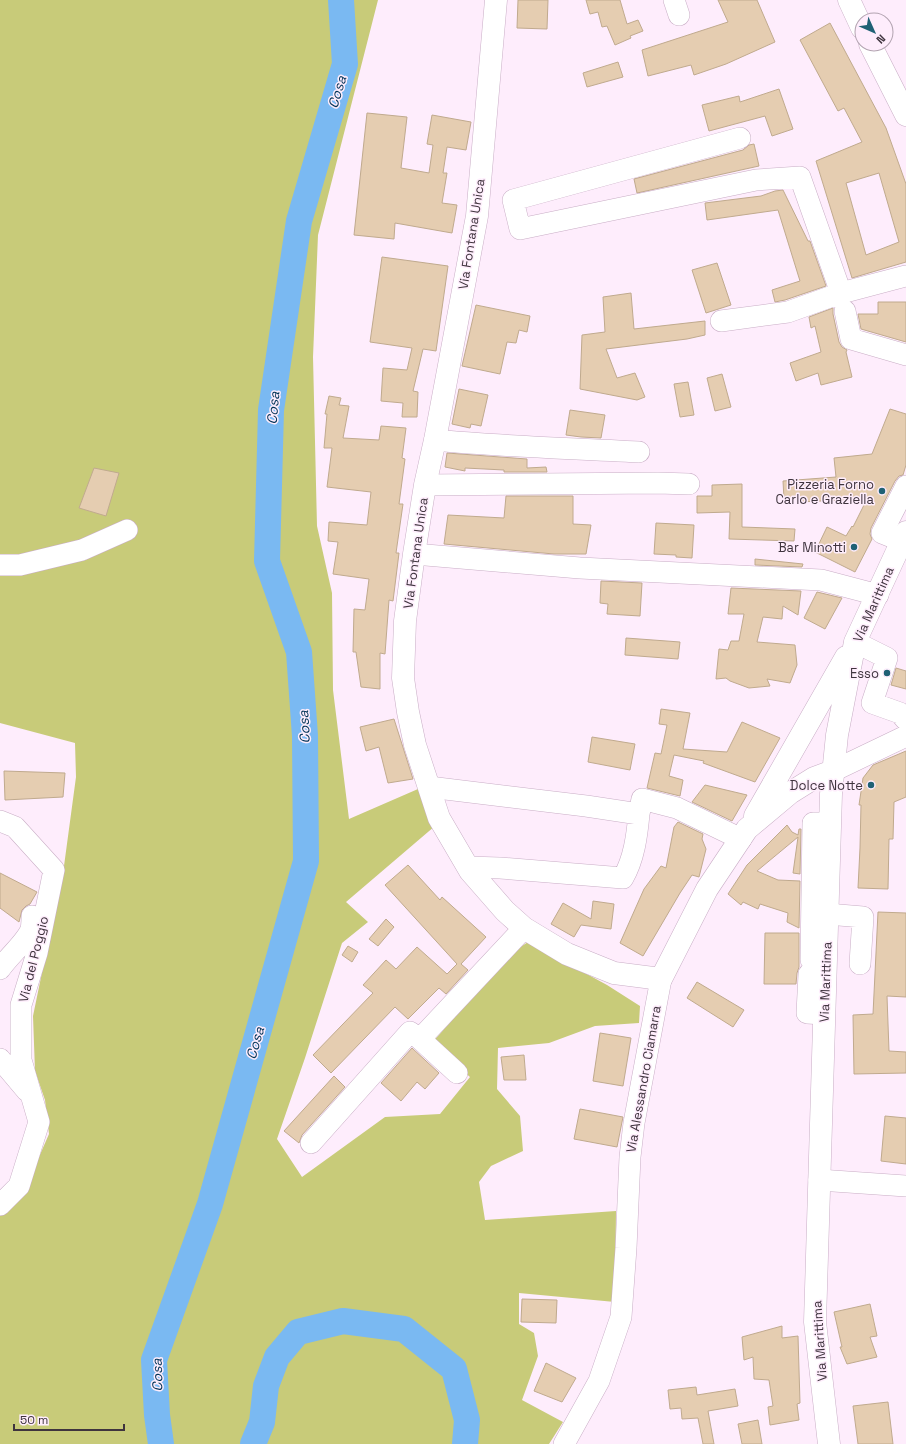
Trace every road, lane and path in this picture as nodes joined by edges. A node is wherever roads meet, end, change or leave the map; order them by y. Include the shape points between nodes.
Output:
1 (496, 0) edge
2 (849, 0) edge
3 (855, 12) edge
4 (874, 52) edge
5 (906, 115) edge
6 (740, 138) dead end
7 (906, 276) edge
8 (843, 302) junction
9 (721, 321) dead end
10 (906, 355) edge
11 (435, 440) junction
12 (639, 452) dead end
13 (689, 484) dead end
14 (425, 485) junction
15 (905, 491) edge
16 (126, 530) dead end
17 (904, 537) edge
18 (414, 554) junction
19 (0, 565) edge
20 (878, 595) junction
21 (855, 642) junction
22 (906, 720) edge
23 (906, 736) edge
24 (833, 771) junction
25 (429, 787) junction
26 (639, 814) junction
27 (0, 821) edge
28 (744, 834) junction
29 (468, 867) junction
30 (32, 916) dead end
31 (822, 922) junction
32 (524, 928) junction
33 (860, 964) dead end
34 (0, 969) edge
35 (661, 979) junction
36 (824, 1014) junction
37 (420, 1039) junction
38 (0, 1059) edge
39 (457, 1073) dead end
40 (32, 1098) junction
41 (311, 1143) dead end
42 (819, 1180) junction
43 (906, 1186) edge
44 (0, 1205) edge
45 (564, 1444) edge
46 (829, 1444) edge

1 - 11 main road, Via Fontana Unica via 476,216
2 - 3 main road
4 - 5 main road
6 - 8 street via 513,200 520,229 756,180 800,177
7 - 8 street
8 - 9 street
8 - 10 street via 851,339
11 - 12 street
11 - 14 main road, Via Fontana Unica
13 - 14 street
14 - 18 main road, Via Fontana Unica
15 - 17 street via 882,533
16 - 19 street via 82,550 20,565
17 - 20 main road, Via Marittima
18 - 20 street via 580,568 821,580
18 - 25 main road, Via Fontana Unica via 406,621 403,678 415,744
20 - 21 main road, Via Marittima
21 - 22 street via 887,658 872,703 900,713
21 - 24 main road, Via Marittima via 837,735
21 - 28 main road
23 - 24 street
24 - 28 main road, Via Alessandro Ciamarra via 814,778 790,793
24 - 31 main road, Via Marittima
25 - 26 street
25 - 29 main road, Via Fontana Unica via 439,818
26 - 28 street via 642,799 677,808
26 - 29 street via 634,845 623,878
27 - 40 street, Via del Poggio via 15,827 54,870 37,953 21,1005 21,1060
28 - 35 main road, Via Alessandro Ciamarra via 707,889
29 - 32 main road, Via Fontana Unica via 505,911
30 - 34 street via 31,929
31 - 33 street via 863,917
31 - 36 main road, Via Marittima
31 - 36 street via 810,967 807,1013
32 - 35 main road, Via Fontana Unica via 567,954 614,973
32 - 37 street
35 - 45 street, Via Alessandro Ciamarra via 634,1123 621,1317 599,1381
36 - 42 main road, Via Marittima
37 - 39 street
37 - 41 street via 410,1032
38 - 40 street
40 - 44 street, Via del Poggio via 39,1122 19,1186
42 - 43 street
42 - 46 main road, Via Marittima via 815,1322

